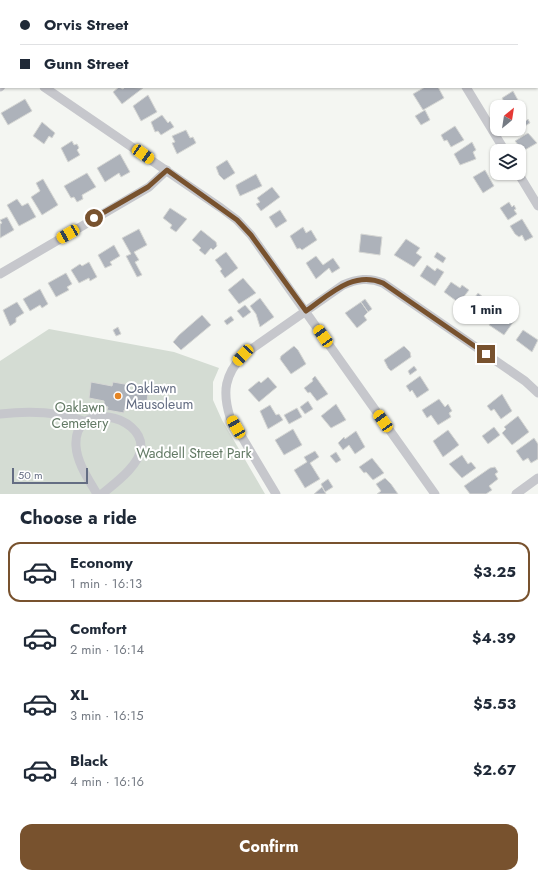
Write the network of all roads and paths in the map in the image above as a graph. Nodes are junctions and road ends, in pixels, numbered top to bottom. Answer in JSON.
{"nodes":[{"id":1,"x":45,"y":88,"type":"edge"},
{"id":2,"x":467,"y":88,"type":"edge"},
{"id":3,"x":501,"y":144,"type":"edge"},
{"id":4,"x":167,"y":170,"type":"junction"},
{"id":5,"x":522,"y":180,"type":"edge"},
{"id":6,"x":538,"y":206,"type":"edge"},
{"id":7,"x":0,"y":274,"type":"edge"},
{"id":8,"x":306,"y":311,"type":"junction"},
{"id":9,"x":538,"y":393,"type":"edge"},
{"id":10,"x":0,"y":414,"type":"edge"},
{"id":11,"x":83,"y":421,"type":"junction"},
{"id":12,"x":538,"y":478,"type":"edge"},
{"id":13,"x":97,"y":494,"type":"edge"},
{"id":14,"x":102,"y":494,"type":"edge"},
{"id":15,"x":276,"y":494,"type":"edge"},
{"id":16,"x":435,"y":494,"type":"edge"},
{"id":17,"x":516,"y":494,"type":"edge"}],
"edges":[{"from":1,"to":4,"type":"street"},
{"from":2,"to":3,"type":"street"},
{"from":4,"to":7,"type":"street"},
{"from":4,"to":8,"type":"street"},
{"from":5,"to":6,"type":"street"},
{"from":8,"to":9,"type":"street"},
{"from":8,"to":15,"type":"street"},
{"from":8,"to":16,"type":"street"},
{"from":10,"to":11,"type":"street"},
{"from":11,"to":13,"type":"street"},
{"from":11,"to":14,"type":"street"},
{"from":12,"to":17,"type":"street"}]}
